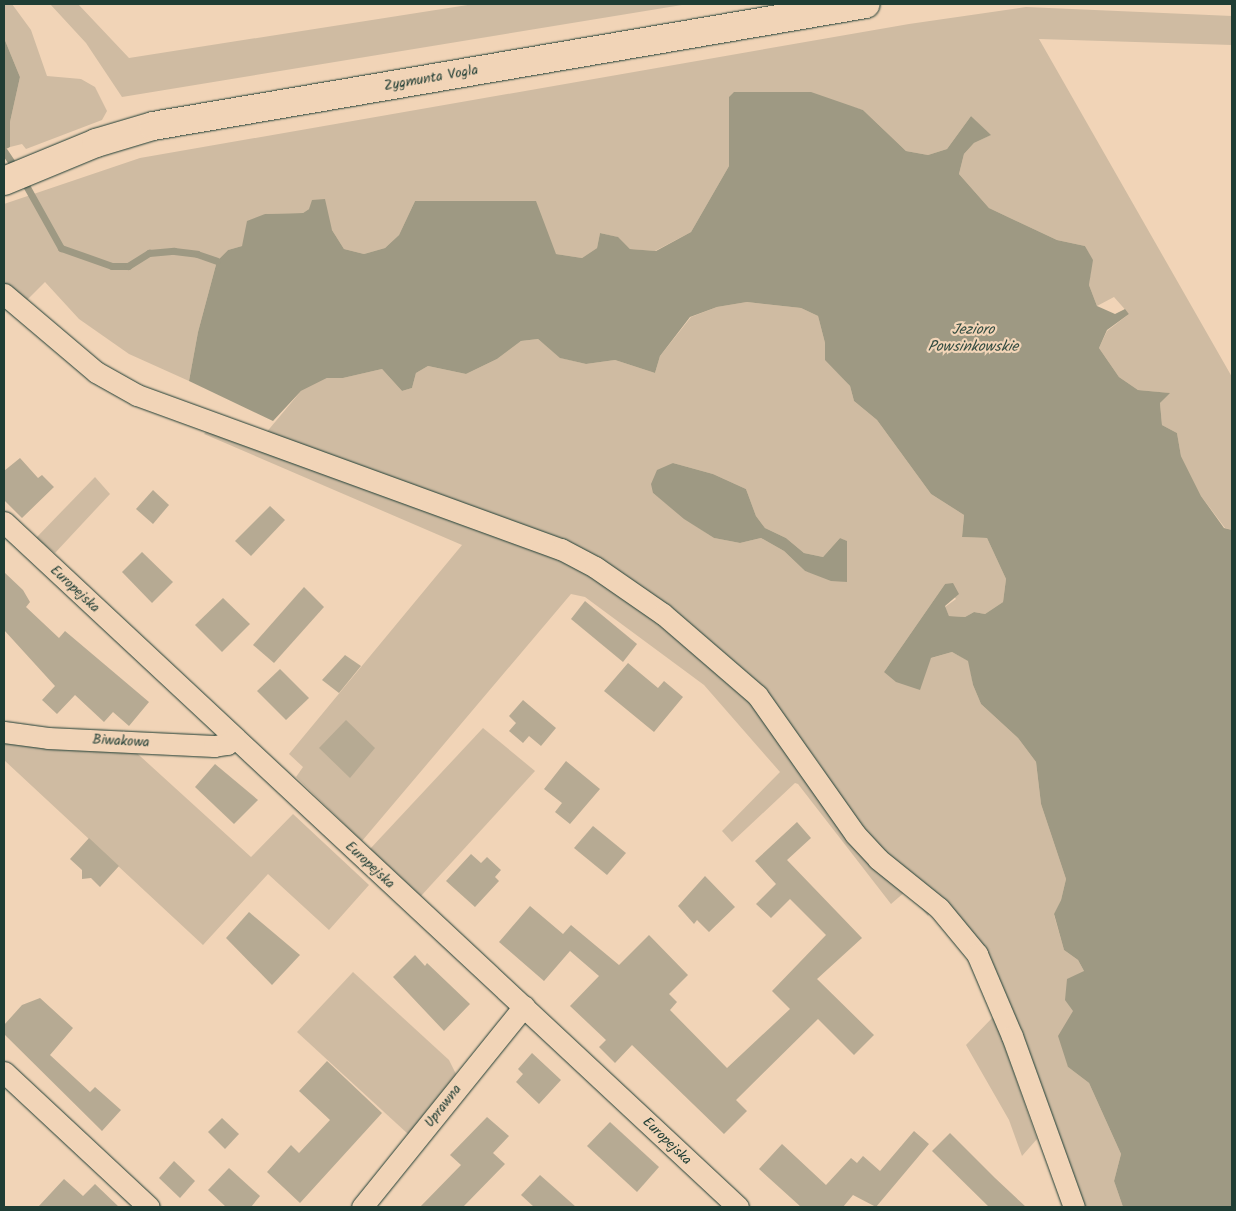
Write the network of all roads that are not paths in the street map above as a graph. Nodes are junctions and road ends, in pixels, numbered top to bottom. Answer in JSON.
{"nodes":[{"id":1,"x":866,"y":4,"type":"edge"},
{"id":2,"x":4,"y":181,"type":"edge"},
{"id":3,"x":4,"y":294,"type":"edge"},
{"id":4,"x":4,"y":522,"type":"edge"},
{"id":5,"x":4,"y":732,"type":"edge"},
{"id":6,"x":235,"y":738,"type":"junction"},
{"id":7,"x":524,"y":1006,"type":"junction"},
{"id":8,"x":4,"y":1072,"type":"edge"},
{"id":9,"x":149,"y":1207,"type":"edge"},
{"id":10,"x":362,"y":1207,"type":"edge"},
{"id":11,"x":738,"y":1207,"type":"edge"},
{"id":12,"x":1074,"y":1207,"type":"edge"}],
"edges":[{"from":1,"to":2,"type":"street","name":"Zygmunta Vogla"},
{"from":3,"to":12,"type":"street"},
{"from":4,"to":6,"type":"street","name":"Europejska"},
{"from":5,"to":6,"type":"street","name":"Biwakowa"},
{"from":6,"to":7,"type":"street","name":"Europejska"},
{"from":7,"to":10,"type":"street","name":"Uprawna"},
{"from":7,"to":11,"type":"street","name":"Europejska"},
{"from":8,"to":9,"type":"street"}]}
